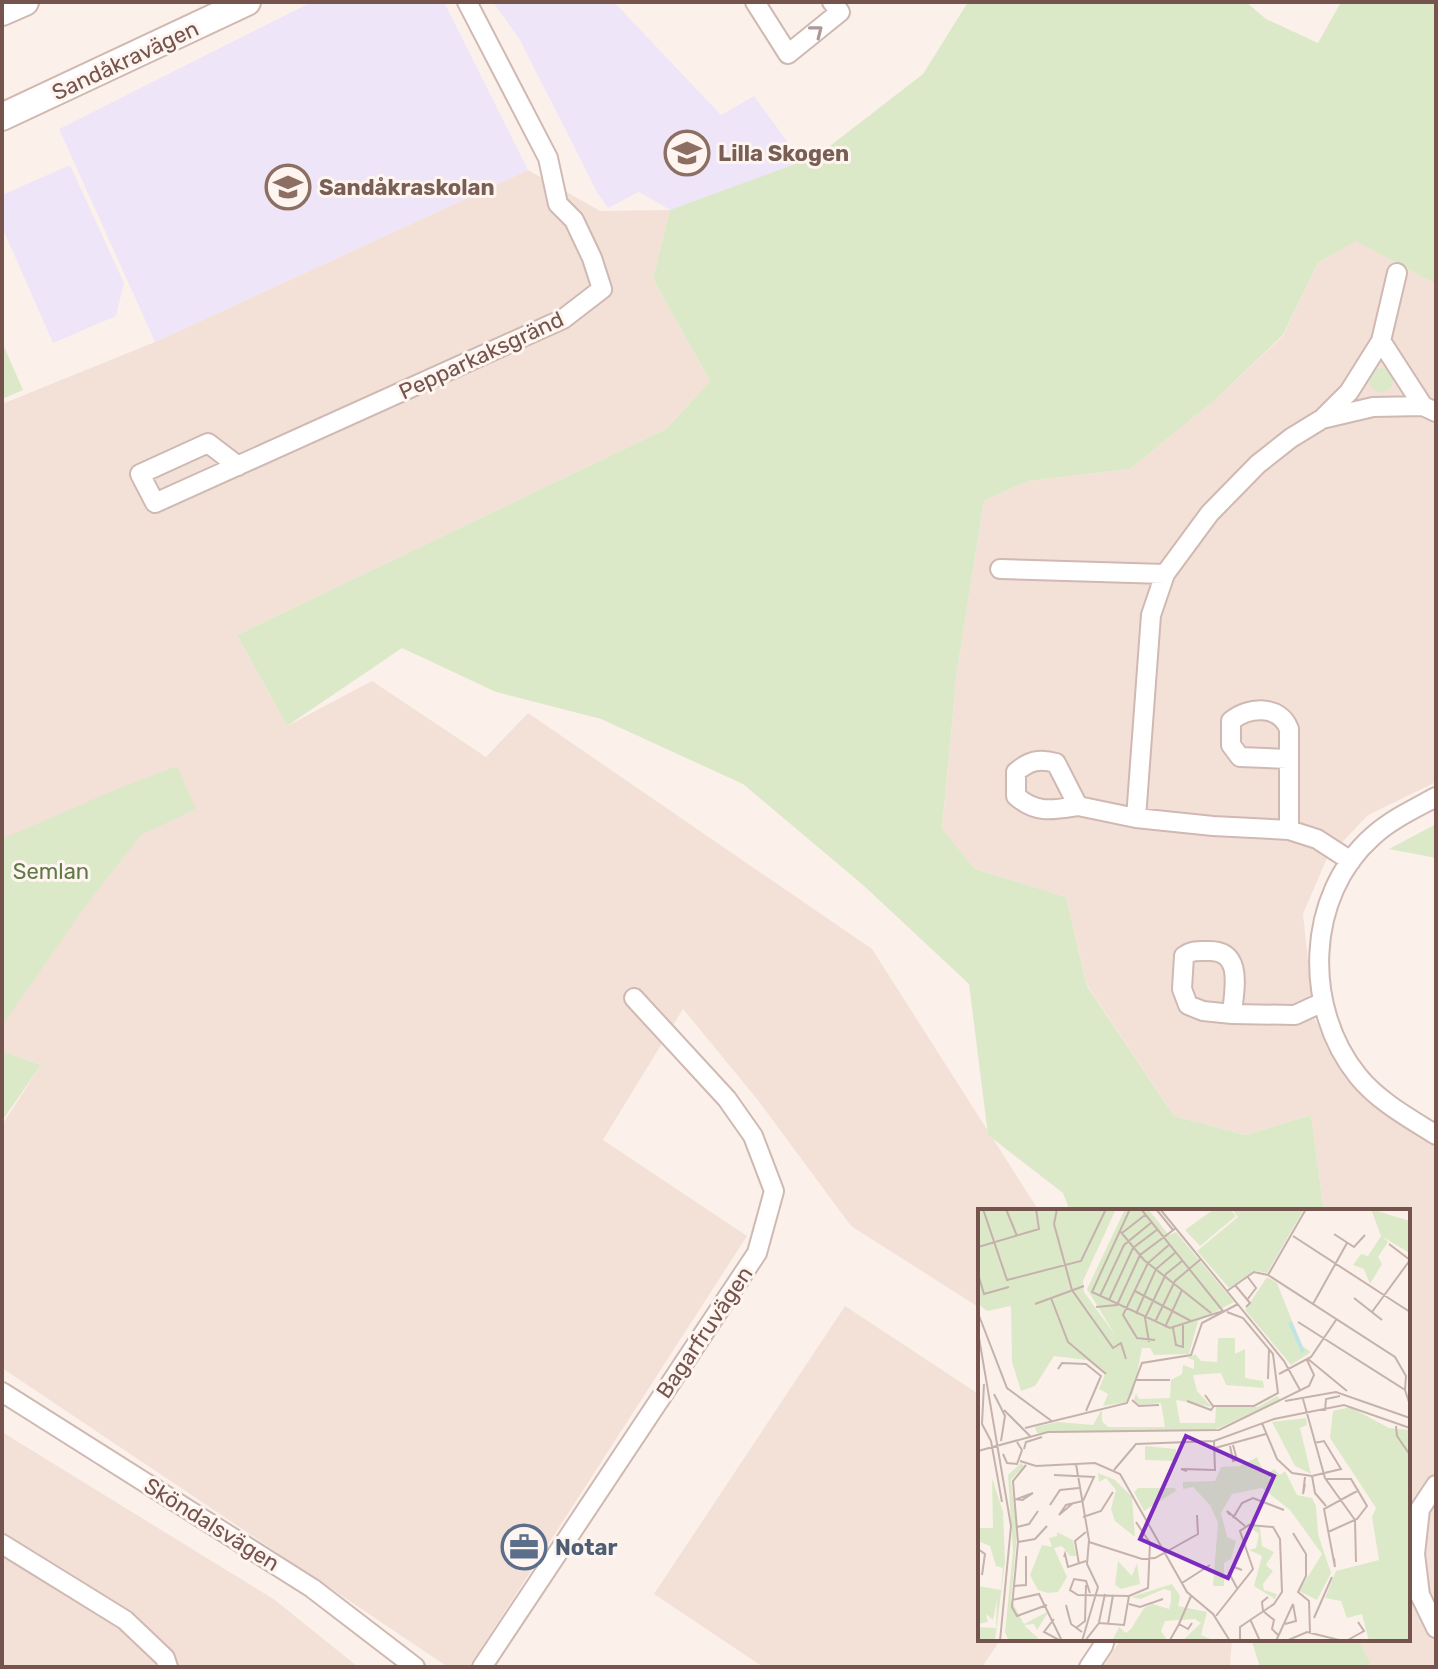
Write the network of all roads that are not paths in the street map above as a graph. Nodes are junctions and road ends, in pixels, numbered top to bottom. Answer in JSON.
{"nodes":[{"id":1,"x":25,"y":2,"type":"edge"},
{"id":2,"x":247,"y":2,"type":"edge"},
{"id":3,"x":467,"y":2,"type":"edge"},
{"id":4,"x":755,"y":2,"type":"edge"},
{"id":5,"x":832,"y":2,"type":"edge"},
{"id":6,"x":2,"y":12,"type":"edge"},
{"id":7,"x":2,"y":117,"type":"edge"},
{"id":8,"x":1397,"y":273,"type":"dead end"},
{"id":9,"x":1381,"y":341,"type":"junction"},
{"id":10,"x":1430,"y":409,"type":"edge"},
{"id":11,"x":1322,"y":419,"type":"junction"},
{"id":12,"x":238,"y":466,"type":"junction"},
{"id":13,"x":1000,"y":569,"type":"dead end"},
{"id":14,"x":1165,"y":574,"type":"junction"},
{"id":15,"x":1288,"y":759,"type":"dead end"},
{"id":16,"x":1436,"y":797,"type":"edge"},
{"id":17,"x":1078,"y":806,"type":"dead end"},
{"id":18,"x":1136,"y":818,"type":"junction"},
{"id":19,"x":1289,"y":830,"type":"junction"},
{"id":20,"x":1351,"y":861,"type":"junction"},
{"id":21,"x":634,"y":998,"type":"dead end"},
{"id":22,"x":1321,"y":1003,"type":"junction"},
{"id":23,"x":1232,"y":1014,"type":"dead end"},
{"id":24,"x":1436,"y":1135,"type":"edge"},
{"id":25,"x":2,"y":1392,"type":"edge"},
{"id":26,"x":1436,"y":1485,"type":"edge"},
{"id":27,"x":2,"y":1544,"type":"edge"},
{"id":28,"x":1436,"y":1628,"type":"edge"},
{"id":29,"x":1104,"y":1641,"type":"edge"},
{"id":30,"x":168,"y":1667,"type":"edge"},
{"id":31,"x":415,"y":1667,"type":"edge"},
{"id":32,"x":482,"y":1667,"type":"edge"},
{"id":33,"x":1089,"y":1667,"type":"edge"}],
"edges":[{"from":1,"to":6,"type":"street"},
{"from":2,"to":7,"type":"street","name":"Sandåkravägen"},
{"from":3,"to":12,"type":"street","name":"Pepparkaksgränd"},
{"from":4,"to":5,"type":"street","one_way":true},
{"from":8,"to":9,"type":"street"},
{"from":9,"to":10,"type":"street"},
{"from":9,"to":11,"type":"street"},
{"from":10,"to":11,"type":"street"},
{"from":11,"to":14,"type":"street"},
{"from":12,"to":12,"type":"street","name":"Pepparkaksgränd"},
{"from":13,"to":14,"type":"street"},
{"from":14,"to":18,"type":"street"},
{"from":15,"to":19,"type":"street"},
{"from":16,"to":20,"type":"street"},
{"from":17,"to":18,"type":"street"},
{"from":18,"to":19,"type":"street"},
{"from":19,"to":20,"type":"street"},
{"from":20,"to":22,"type":"street"},
{"from":21,"to":32,"type":"street","name":"Bagarfruvägen"},
{"from":22,"to":23,"type":"street"},
{"from":22,"to":24,"type":"street"},
{"from":25,"to":31,"type":"street","name":"Sköndalsvägen"},
{"from":26,"to":28,"type":"street"},
{"from":27,"to":30,"type":"street"},
{"from":29,"to":33,"type":"street"}]}
